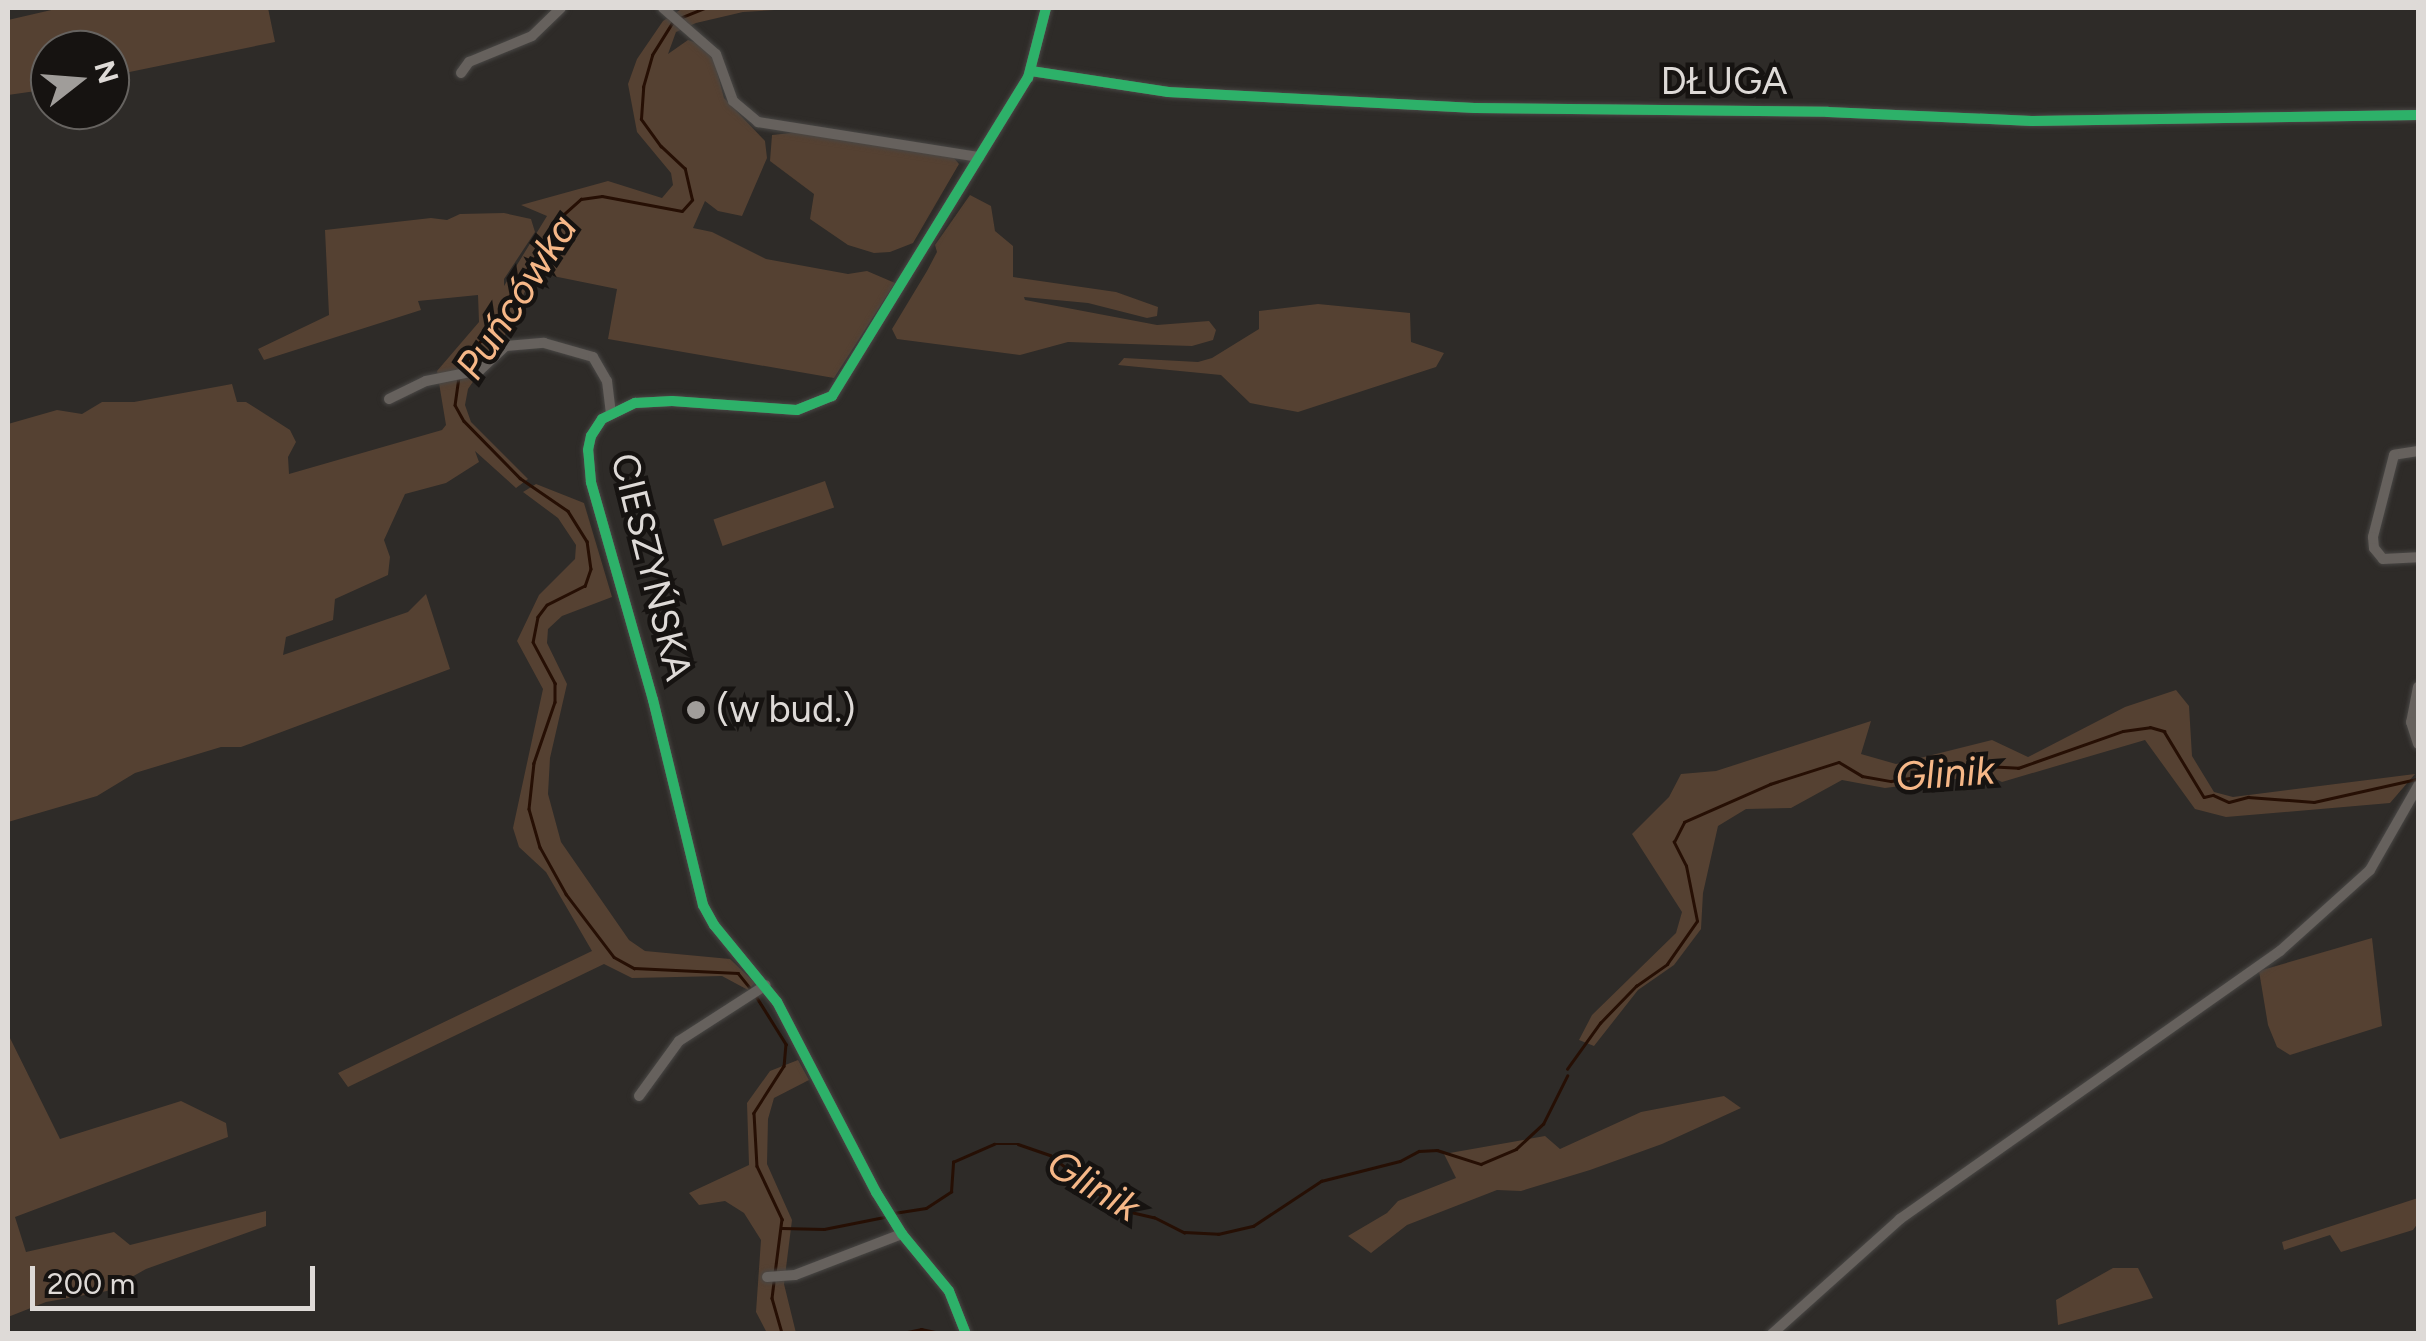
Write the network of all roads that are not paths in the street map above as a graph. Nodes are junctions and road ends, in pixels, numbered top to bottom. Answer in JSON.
{"nodes":[{"id":1,"x":561,"y":8,"type":"edge"},
{"id":2,"x":1046,"y":8,"type":"edge"},
{"id":3,"x":666,"y":10,"type":"edge"},
{"id":4,"x":1031,"y":70,"type":"junction"},
{"id":5,"x":461,"y":74,"type":"dead end"},
{"id":6,"x":2418,"y":116,"type":"edge"},
{"id":7,"x":979,"y":157,"type":"junction"},
{"id":8,"x":389,"y":399,"type":"dead end"},
{"id":9,"x":611,"y":412,"type":"junction"},
{"id":10,"x":2418,"y":451,"type":"edge"},
{"id":11,"x":2418,"y":558,"type":"edge"},
{"id":12,"x":2418,"y":687,"type":"edge"},
{"id":13,"x":2418,"y":744,"type":"edge"},
{"id":14,"x":2418,"y":786,"type":"edge"},
{"id":15,"x":762,"y":987,"type":"junction"},
{"id":16,"x":639,"y":1096,"type":"dead end"},
{"id":17,"x":902,"y":1234,"type":"junction"},
{"id":18,"x":773,"y":1278,"type":"dead end"},
{"id":19,"x":966,"y":1334,"type":"edge"},
{"id":20,"x":1772,"y":1334,"type":"edge"}],
"edges":[{"from":1,"to":5,"type":"street"},
{"from":2,"to":4,"type":"street","name":"CIESZYŃSKA"},
{"from":3,"to":7,"type":"street"},
{"from":4,"to":6,"type":"street","name":"DŁUGA"},
{"from":4,"to":7,"type":"street","name":"CIESZYŃSKA"},
{"from":7,"to":9,"type":"street","name":"CIESZYŃSKA"},
{"from":8,"to":9,"type":"street"},
{"from":9,"to":15,"type":"street","name":"CIESZYŃSKA"},
{"from":10,"to":11,"type":"street"},
{"from":12,"to":13,"type":"street"},
{"from":14,"to":20,"type":"street"},
{"from":15,"to":16,"type":"street"},
{"from":15,"to":17,"type":"street","name":"CIESZYŃSKA"},
{"from":17,"to":18,"type":"street"},
{"from":17,"to":19,"type":"street","name":"CIESZYŃSKA"}]}
